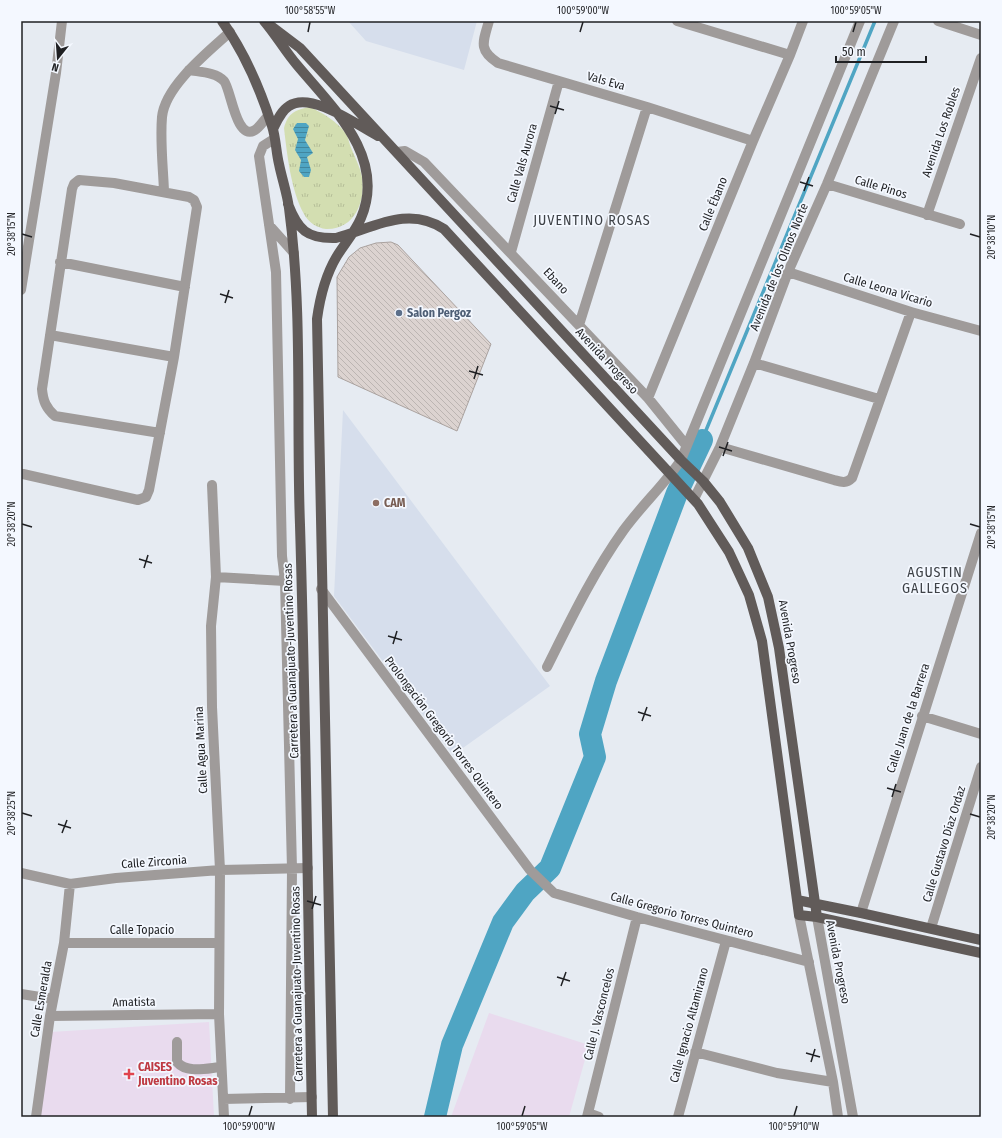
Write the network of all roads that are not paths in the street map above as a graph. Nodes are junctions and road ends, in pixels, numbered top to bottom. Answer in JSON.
{"nodes":[{"id":1,"x":62,"y":21,"type":"edge"},
{"id":2,"x":222,"y":21,"type":"edge"},
{"id":3,"x":489,"y":21,"type":"edge"},
{"id":4,"x":677,"y":21,"type":"edge"},
{"id":5,"x":803,"y":21,"type":"edge"},
{"id":6,"x":860,"y":21,"type":"edge"},
{"id":7,"x":894,"y":21,"type":"edge"},
{"id":8,"x":938,"y":21,"type":"edge"},
{"id":9,"x":265,"y":22,"type":"edge"},
{"id":10,"x":230,"y":32,"type":"junction"},
{"id":11,"x":981,"y":35,"type":"edge"},
{"id":12,"x":790,"y":56,"type":"junction"},
{"id":13,"x":981,"y":58,"type":"edge"},
{"id":14,"x":189,"y":70,"type":"junction"},
{"id":15,"x":559,"y":81,"type":"junction"},
{"id":16,"x":647,"y":107,"type":"junction"},
{"id":17,"x":340,"y":115,"type":"junction"},
{"id":18,"x":268,"y":116,"type":"junction"},
{"id":19,"x":274,"y":134,"type":"junction"},
{"id":20,"x":753,"y":140,"type":"junction"},
{"id":21,"x":386,"y":141,"type":"junction"},
{"id":22,"x":397,"y":152,"type":"junction"},
{"id":23,"x":827,"y":184,"type":"junction"},
{"id":24,"x":164,"y":191,"type":"junction"},
{"id":25,"x":288,"y":204,"type":"junction"},
{"id":26,"x":926,"y":215,"type":"junction"},
{"id":27,"x":960,"y":224,"type":"dead end"},
{"id":28,"x":269,"y":225,"type":"junction"},
{"id":29,"x":353,"y":234,"type":"junction"},
{"id":30,"x":511,"y":252,"type":"junction"},
{"id":31,"x":294,"y":253,"type":"junction"},
{"id":32,"x":60,"y":262,"type":"junction"},
{"id":33,"x":504,"y":268,"type":"junction"},
{"id":34,"x":788,"y":272,"type":"junction"},
{"id":35,"x":491,"y":281,"type":"junction"},
{"id":36,"x":185,"y":287,"type":"junction"},
{"id":37,"x":21,"y":290,"type":"edge"},
{"id":38,"x":911,"y":312,"type":"junction"},
{"id":39,"x":579,"y":324,"type":"junction"},
{"id":40,"x":981,"y":331,"type":"edge"},
{"id":41,"x":50,"y":334,"type":"junction"},
{"id":42,"x":174,"y":357,"type":"junction"},
{"id":43,"x":754,"y":364,"type":"junction"},
{"id":44,"x":648,"y":398,"type":"junction"},
{"id":45,"x":879,"y":399,"type":"junction"},
{"id":46,"x":160,"y":433,"type":"junction"},
{"id":47,"x":686,"y":445,"type":"junction"},
{"id":48,"x":720,"y":446,"type":"junction"},
{"id":49,"x":682,"y":461,"type":"junction"},
{"id":50,"x":23,"y":474,"type":"dead end"},
{"id":51,"x":673,"y":476,"type":"junction"},
{"id":52,"x":702,"y":480,"type":"junction"},
{"id":53,"x":212,"y":485,"type":"dead end"},
{"id":54,"x":692,"y":498,"type":"junction"},
{"id":55,"x":980,"y":536,"type":"edge"},
{"id":56,"x":216,"y":577,"type":"junction"},
{"id":57,"x":285,"y":581,"type":"junction"},
{"id":58,"x":321,"y":589,"type":"junction"},
{"id":59,"x":547,"y":667,"type":"dead end"},
{"id":60,"x":922,"y":716,"type":"junction"},
{"id":61,"x":981,"y":734,"type":"edge"},
{"id":62,"x":981,"y":766,"type":"edge"},
{"id":63,"x":308,"y":868,"type":"junction"},
{"id":64,"x":292,"y":869,"type":"junction"},
{"id":65,"x":220,"y":870,"type":"junction"},
{"id":66,"x":21,"y":873,"type":"edge"},
{"id":67,"x":70,"y":884,"type":"junction"},
{"id":68,"x":550,"y":890,"type":"joint"},
{"id":69,"x":797,"y":900,"type":"junction"},
{"id":70,"x":816,"y":904,"type":"junction"},
{"id":71,"x":861,"y":913,"type":"junction"},
{"id":72,"x":799,"y":915,"type":"junction"},
{"id":73,"x":637,"y":917,"type":"junction"},
{"id":74,"x":817,"y":917,"type":"junction"},
{"id":75,"x":931,"y":928,"type":"junction"},
{"id":76,"x":981,"y":940,"type":"edge"},
{"id":77,"x":726,"y":941,"type":"junction"},
{"id":78,"x":64,"y":943,"type":"junction"},
{"id":79,"x":219,"y":944,"type":"junction"},
{"id":80,"x":981,"y":953,"type":"edge"},
{"id":81,"x":809,"y":962,"type":"junction"},
{"id":82,"x":21,"y":994,"type":"edge"},
{"id":83,"x":53,"y":999,"type":"junction"},
{"id":84,"x":219,"y":1014,"type":"junction"},
{"id":85,"x":50,"y":1016,"type":"junction"},
{"id":86,"x":177,"y":1042,"type":"dead end"},
{"id":87,"x":695,"y":1052,"type":"junction"},
{"id":88,"x":221,"y":1067,"type":"junction"},
{"id":89,"x":833,"y":1082,"type":"junction"},
{"id":90,"x":312,"y":1097,"type":"junction"},
{"id":91,"x":223,"y":1099,"type":"junction"},
{"id":92,"x":290,"y":1099,"type":"junction"},
{"id":93,"x":587,"y":1115,"type":"edge"},
{"id":94,"x":36,"y":1117,"type":"edge"},
{"id":95,"x":224,"y":1117,"type":"edge"},
{"id":96,"x":312,"y":1117,"type":"edge"},
{"id":97,"x":333,"y":1117,"type":"edge"},
{"id":98,"x":599,"y":1117,"type":"edge"},
{"id":99,"x":678,"y":1117,"type":"edge"},
{"id":100,"x":838,"y":1117,"type":"edge"},
{"id":101,"x":853,"y":1117,"type":"edge"}],
"edges":[{"from":1,"to":37,"type":"street"},
{"from":2,"to":10,"type":"main road"},
{"from":3,"to":15,"type":"street","name":"Vals Eva"},
{"from":4,"to":12,"type":"street"},
{"from":5,"to":12,"type":"street","name":"Calle Ébano"},
{"from":6,"to":47,"type":"street","name":"Avenida de los Olmos Norte"},
{"from":7,"to":23,"type":"street","name":"Avenida de los Olmos Norte"},
{"from":8,"to":11,"type":"street"},
{"from":9,"to":17,"type":"main road"},
{"from":9,"to":21,"type":"main road"},
{"from":10,"to":14,"type":"street"},
{"from":10,"to":18,"type":"main road"},
{"from":12,"to":20,"type":"street","name":"Calle Ébano"},
{"from":13,"to":26,"type":"street","name":"Avenida Los Robles"},
{"from":14,"to":18,"type":"street"},
{"from":14,"to":24,"type":"street"},
{"from":15,"to":16,"type":"street","name":"Vals Eva"},
{"from":15,"to":30,"type":"street","name":"Calle Vals Aurora"},
{"from":16,"to":20,"type":"street","name":"Vals Eva"},
{"from":16,"to":39,"type":"street"},
{"from":17,"to":19,"type":"main road"},
{"from":17,"to":21,"type":"main road"},
{"from":17,"to":29,"type":"main road"},
{"from":18,"to":19,"type":"main road"},
{"from":19,"to":25,"type":"main road"},
{"from":19,"to":28,"type":"street"},
{"from":20,"to":44,"type":"street","name":"Calle Ébano"},
{"from":21,"to":22,"type":"main road","name":"Avenida Progreso"},
{"from":22,"to":30,"type":"street","name":"Ebano"},
{"from":22,"to":33,"type":"main road","name":"Avenida Progreso"},
{"from":23,"to":26,"type":"street","name":"Calle Pinos"},
{"from":23,"to":34,"type":"street","name":"Avenida de los Olmos Norte"},
{"from":24,"to":32,"type":"street"},
{"from":24,"to":36,"type":"street"},
{"from":25,"to":29,"type":"main road"},
{"from":25,"to":31,"type":"main road","name":"Carretera a Guanajuato-Juventino Rosas"},
{"from":26,"to":27,"type":"street","name":"Calle Pinos"},
{"from":28,"to":31,"type":"street"},
{"from":28,"to":57,"type":"street"},
{"from":29,"to":35,"type":"main road"},
{"from":29,"to":58,"type":"main road"},
{"from":30,"to":39,"type":"street","name":"Ebano"},
{"from":31,"to":63,"type":"main road","name":"Carretera a Guanajuato-Juventino Rosas"},
{"from":32,"to":36,"type":"street"},
{"from":32,"to":41,"type":"street"},
{"from":33,"to":35,"type":"main road"},
{"from":33,"to":49,"type":"main road","name":"Avenida Progreso"},
{"from":34,"to":38,"type":"street","name":"Calle Leona Vicario"},
{"from":34,"to":43,"type":"street","name":"Avenida de los Olmos Norte"},
{"from":35,"to":51,"type":"main road"},
{"from":36,"to":42,"type":"street"},
{"from":38,"to":40,"type":"street","name":"Calle Leona Vicario"},
{"from":38,"to":45,"type":"street"},
{"from":39,"to":44,"type":"street","name":"Ebano"},
{"from":41,"to":42,"type":"street"},
{"from":41,"to":46,"type":"street"},
{"from":42,"to":46,"type":"street"},
{"from":43,"to":45,"type":"street"},
{"from":43,"to":48,"type":"street","name":"Avenida de los Olmos Norte"},
{"from":44,"to":47,"type":"street","name":"Ebano"},
{"from":45,"to":48,"type":"street"},
{"from":46,"to":50,"type":"street"},
{"from":47,"to":49,"type":"street","name":"Avenida de los Olmos Norte"},
{"from":48,"to":52,"type":"street","name":"Avenida de los Olmos Norte"},
{"from":49,"to":51,"type":"street","name":"Avenida de los Olmos Norte"},
{"from":49,"to":52,"type":"main road","name":"Avenida Progreso"},
{"from":51,"to":54,"type":"main road"},
{"from":51,"to":59,"type":"street","name":"Avenida de los Olmos Norte"},
{"from":52,"to":54,"type":"street","name":"Avenida de los Olmos Norte"},
{"from":52,"to":70,"type":"main road","name":"Avenida Progreso"},
{"from":53,"to":56,"type":"street","name":"Calle Agua Marina"},
{"from":54,"to":69,"type":"main road"},
{"from":55,"to":60,"type":"street","name":"Calle Juan de la Barrera"},
{"from":56,"to":57,"type":"street"},
{"from":56,"to":65,"type":"street","name":"Calle Agua Marina"},
{"from":57,"to":64,"type":"street"},
{"from":58,"to":68,"type":"street","name":"Prolongación Gregorio Torres Quintero"},
{"from":58,"to":97,"type":"main road"},
{"from":60,"to":61,"type":"street"},
{"from":60,"to":71,"type":"street","name":"Calle Juan de la Barrera"},
{"from":62,"to":75,"type":"street","name":"Calle Gustavo Díaz Ordaz"},
{"from":63,"to":64,"type":"street","name":"Calle Zirconia"},
{"from":63,"to":90,"type":"main road","name":"Carretera a Guanajuato-Juventino Rosas"},
{"from":64,"to":65,"type":"street","name":"Calle Zirconia"},
{"from":64,"to":92,"type":"street"},
{"from":65,"to":67,"type":"street","name":"Calle Zirconia"},
{"from":65,"to":79,"type":"street","name":"Calle Agua Marina"},
{"from":66,"to":67,"type":"street","name":"Calle Zirconia"},
{"from":67,"to":78,"type":"street","name":"Calle Esmeralda"},
{"from":68,"to":73,"type":"street","name":"Calle Gregorio Torres Quintero"},
{"from":69,"to":70,"type":"main road"},
{"from":69,"to":72,"type":"main road"},
{"from":70,"to":71,"type":"main road"},
{"from":70,"to":74,"type":"main road","name":"Avenida Progreso"},
{"from":71,"to":75,"type":"main road"},
{"from":72,"to":74,"type":"main road"},
{"from":72,"to":81,"type":"street"},
{"from":73,"to":77,"type":"street","name":"Calle Gregorio Torres Quintero"},
{"from":73,"to":93,"type":"street","name":"Calle J. Vasconcelos"},
{"from":74,"to":80,"type":"main road"},
{"from":74,"to":101,"type":"street","name":"Avenida Progreso"},
{"from":75,"to":76,"type":"main road"},
{"from":77,"to":81,"type":"street","name":"Calle Gregorio Torres Quintero"},
{"from":77,"to":87,"type":"street","name":"Calle Ignacio Altamirano"},
{"from":78,"to":79,"type":"street","name":"Calle Topacio"},
{"from":78,"to":83,"type":"street","name":"Calle Esmeralda"},
{"from":79,"to":84,"type":"street","name":"Calle Agua Marina"},
{"from":81,"to":89,"type":"street"},
{"from":82,"to":83,"type":"street"},
{"from":83,"to":85,"type":"street","name":"Calle Esmeralda"},
{"from":84,"to":85,"type":"street","name":"Amatista"},
{"from":84,"to":88,"type":"street","name":"Calle Agua Marina"},
{"from":85,"to":94,"type":"street","name":"Calle Esmeralda"},
{"from":86,"to":88,"type":"street"},
{"from":87,"to":89,"type":"street"},
{"from":87,"to":99,"type":"street","name":"Calle Ignacio Altamirano"},
{"from":88,"to":91,"type":"street","name":"Calle Agua Marina"},
{"from":89,"to":100,"type":"street"},
{"from":90,"to":92,"type":"street"},
{"from":90,"to":96,"type":"main road","name":"Carretera a Guanajuato-Juventino Rosas"},
{"from":91,"to":92,"type":"street"},
{"from":91,"to":95,"type":"street","name":"Calle Agua Marina"},
{"from":93,"to":98,"type":"street"}]}
